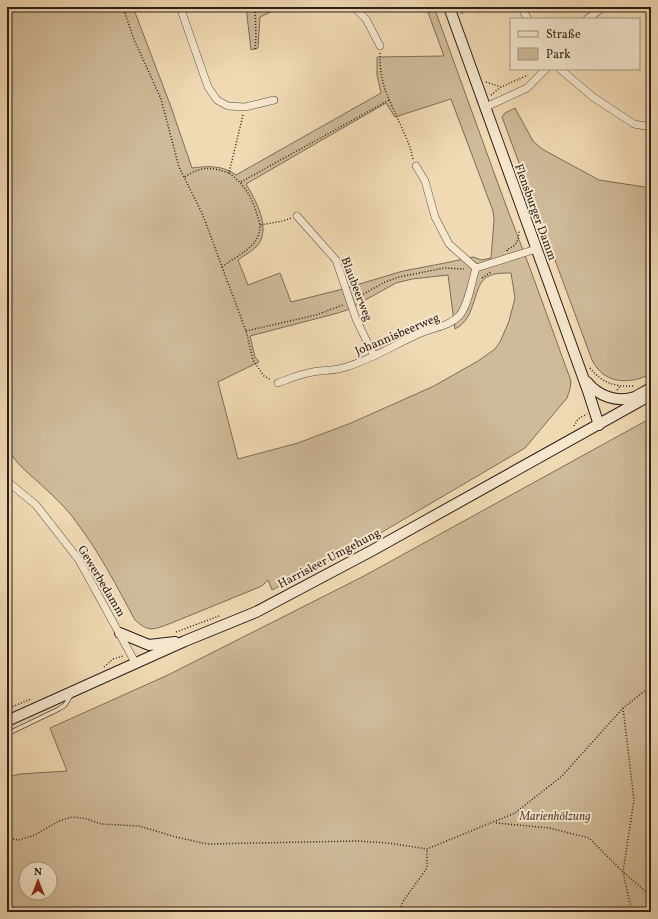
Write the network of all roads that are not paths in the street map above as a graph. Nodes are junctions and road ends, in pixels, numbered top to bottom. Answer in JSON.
{"nodes":[{"id":1,"x":180,"y":7,"type":"edge"},
{"id":2,"x":354,"y":7,"type":"edge"},
{"id":3,"x":449,"y":7,"type":"edge"},
{"id":4,"x":521,"y":7,"type":"edge"},
{"id":5,"x":604,"y":7,"type":"edge"},
{"id":6,"x":527,"y":18,"type":"edge"},
{"id":7,"x":589,"y":18,"type":"edge"},
{"id":8,"x":380,"y":46,"type":"road end"},
{"id":9,"x":545,"y":70,"type":"edge"},
{"id":10,"x":561,"y":70,"type":"edge"},
{"id":11,"x":274,"y":100,"type":"dead end"},
{"id":12,"x":486,"y":107,"type":"junction"},
{"id":13,"x":651,"y":127,"type":"edge"},
{"id":14,"x":416,"y":166,"type":"road end"},
{"id":15,"x":298,"y":216,"type":"road end"},
{"id":16,"x":536,"y":249,"type":"junction"},
{"id":17,"x":476,"y":268,"type":"junction"},
{"id":18,"x":374,"y":356,"type":"junction"},
{"id":19,"x":581,"y":374,"type":"junction"},
{"id":20,"x":278,"y":383,"type":"road end"},
{"id":21,"x":651,"y":388,"type":"edge"},
{"id":22,"x":651,"y":395,"type":"edge"},
{"id":23,"x":599,"y":425,"type":"junction"},
{"id":24,"x":7,"y":481,"type":"edge"},
{"id":25,"x":120,"y":634,"type":"junction"},
{"id":26,"x":185,"y":641,"type":"junction"},
{"id":27,"x":136,"y":664,"type":"junction"},
{"id":28,"x":74,"y":692,"type":"junction"},
{"id":29,"x":7,"y":721,"type":"edge"},
{"id":30,"x":7,"y":734,"type":"edge"}],
"edges":[{"from":1,"to":11,"type":"street"},
{"from":2,"to":8,"type":"street"},
{"from":3,"to":12,"type":"main road","name":"Flensburger Damm"},
{"from":4,"to":6,"type":"street"},
{"from":5,"to":7,"type":"street"},
{"from":9,"to":12,"type":"street"},
{"from":10,"to":13,"type":"street"},
{"from":12,"to":16,"type":"main road","name":"Flensburger Damm"},
{"from":14,"to":17,"type":"street"},
{"from":15,"to":18,"type":"street","name":"Blaubeerweg"},
{"from":16,"to":17,"type":"street"},
{"from":16,"to":19,"type":"main road","name":"Flensburger Damm"},
{"from":17,"to":18,"type":"street","name":"Johannisbeerweg"},
{"from":18,"to":20,"type":"street","name":"Johannisbeerweg"},
{"from":19,"to":21,"type":"main road"},
{"from":19,"to":23,"type":"main road","name":"Flensburger Damm"},
{"from":22,"to":23,"type":"main road","name":"Harrisleer Umgehung"},
{"from":23,"to":26,"type":"main road","name":"Harrisleer Umgehung"},
{"from":24,"to":25,"type":"street","name":"Gewerbedamm"},
{"from":25,"to":26,"type":"main road"},
{"from":25,"to":27,"type":"street","name":"Gewerbedamm"},
{"from":26,"to":27,"type":"main road","name":"Harrisleer Umgehung"},
{"from":27,"to":28,"type":"main road","name":"Harrisleer Umgehung"},
{"from":28,"to":29,"type":"main road","name":"Harrisleer Umgehung"},
{"from":28,"to":30,"type":"lane"}]}
